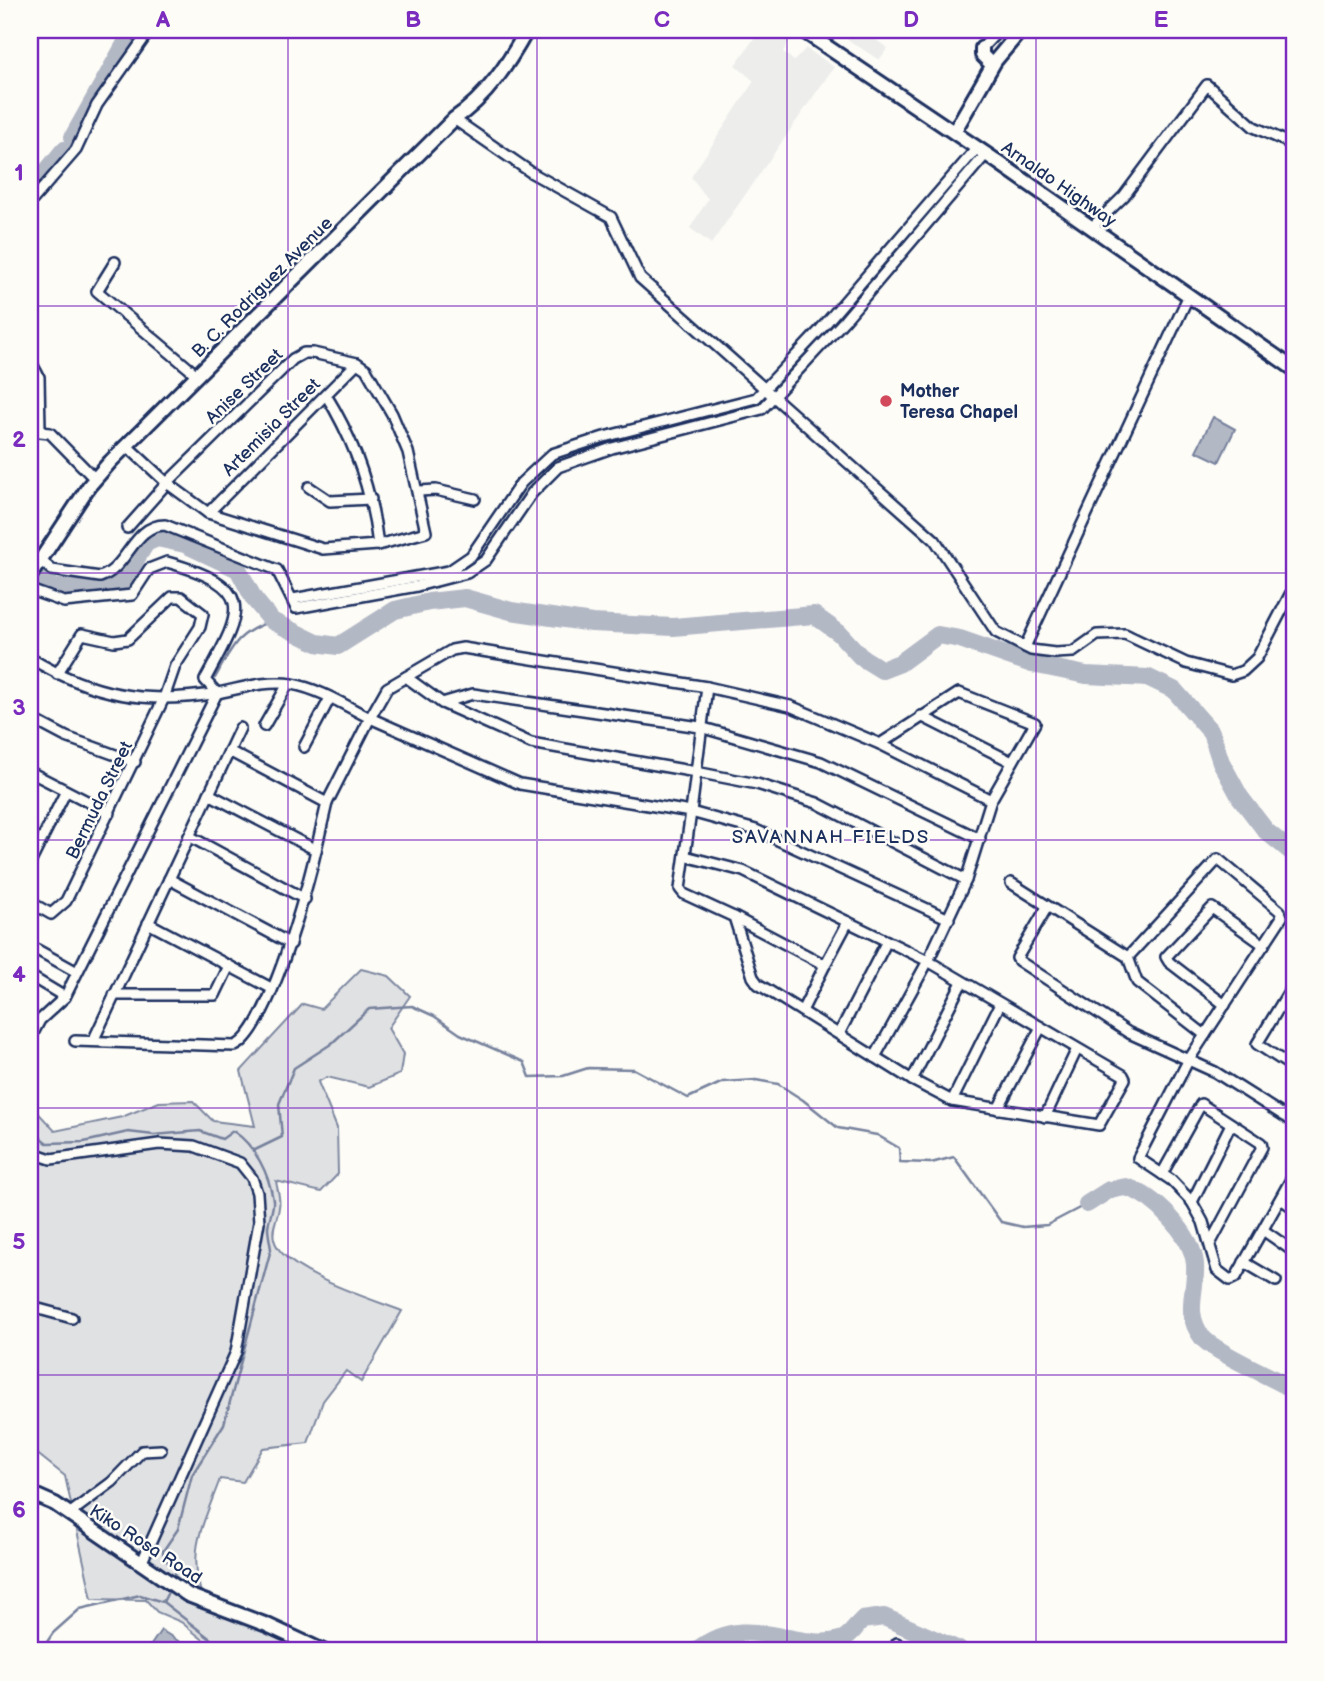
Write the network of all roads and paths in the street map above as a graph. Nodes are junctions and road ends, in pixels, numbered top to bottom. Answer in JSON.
{"nodes":[{"id":1,"x":150,"y":30,"type":"edge"},
{"id":2,"x":527,"y":30,"type":"edge"},
{"id":3,"x":802,"y":30,"type":"edge"},
{"id":4,"x":999,"y":30,"type":"edge"},
{"id":5,"x":1021,"y":30,"type":"edge"},
{"id":6,"x":982,"y":48,"type":"joint"},
{"id":7,"x":992,"y":65,"type":"junction"},
{"id":8,"x":454,"y":120,"type":"junction"},
{"id":9,"x":954,"y":132,"type":"junction"},
{"id":10,"x":1294,"y":145,"type":"edge"},
{"id":11,"x":982,"y":151,"type":"junction"},
{"id":12,"x":30,"y":203,"type":"edge"},
{"id":13,"x":1091,"y":228,"type":"junction"},
{"id":14,"x":114,"y":261,"type":"dead end"},
{"id":15,"x":1189,"y":295,"type":"junction"},
{"id":16,"x":30,"y":360,"type":"edge"},
{"id":17,"x":358,"y":363,"type":"junction"},
{"id":18,"x":1294,"y":369,"type":"edge"},
{"id":19,"x":198,"y":376,"type":"junction"},
{"id":20,"x":764,"y":390,"type":"junction"},
{"id":21,"x":326,"y":395,"type":"junction"},
{"id":22,"x":772,"y":397,"type":"junction"},
{"id":23,"x":35,"y":430,"type":"edge"},
{"id":24,"x":126,"y":444,"type":"junction"},
{"id":25,"x":95,"y":479,"type":"junction"},
{"id":26,"x":167,"y":483,"type":"junction"},
{"id":27,"x":309,"y":487,"type":"dead end"},
{"id":28,"x":419,"y":491,"type":"junction"},
{"id":29,"x":371,"y":499,"type":"junction"},
{"id":30,"x":475,"y":499,"type":"dead end"},
{"id":31,"x":208,"y":513,"type":"junction"},
{"id":32,"x":127,"y":528,"type":"dead end"},
{"id":33,"x":379,"y":545,"type":"junction"},
{"id":34,"x":39,"y":561,"type":"junction"},
{"id":35,"x":30,"y":576,"type":"edge"},
{"id":36,"x":1294,"y":587,"type":"edge"},
{"id":37,"x":30,"y":590,"type":"edge"},
{"id":38,"x":294,"y":604,"type":"junction"},
{"id":39,"x":1025,"y":647,"type":"junction"},
{"id":40,"x":30,"y":658,"type":"edge"},
{"id":41,"x":57,"y":674,"type":"junction"},
{"id":42,"x":406,"y":677,"type":"junction"},
{"id":43,"x":288,"y":684,"type":"junction"},
{"id":44,"x":707,"y":687,"type":"junction"},
{"id":45,"x":217,"y":693,"type":"junction"},
{"id":46,"x":164,"y":698,"type":"junction"},
{"id":47,"x":330,"y":698,"type":"junction"},
{"id":48,"x":442,"y":704,"type":"junction"},
{"id":49,"x":921,"y":716,"type":"junction"},
{"id":50,"x":30,"y":718,"type":"edge"},
{"id":51,"x":370,"y":718,"type":"junction"},
{"id":52,"x":264,"y":726,"type":"dead end"},
{"id":53,"x":700,"y":727,"type":"junction"},
{"id":54,"x":240,"y":728,"type":"dead end"},
{"id":55,"x":880,"y":744,"type":"junction"},
{"id":56,"x":304,"y":747,"type":"dead end"},
{"id":57,"x":229,"y":751,"type":"junction"},
{"id":58,"x":135,"y":762,"type":"junction"},
{"id":59,"x":1012,"y":762,"type":"junction"},
{"id":60,"x":30,"y":772,"type":"edge"},
{"id":61,"x":696,"y":772,"type":"junction"},
{"id":62,"x":66,"y":791,"type":"junction"},
{"id":63,"x":209,"y":794,"type":"junction"},
{"id":64,"x":991,"y":800,"type":"junction"},
{"id":65,"x":327,"y":803,"type":"junction"},
{"id":66,"x":691,"y":812,"type":"junction"},
{"id":67,"x":110,"y":813,"type":"junction"},
{"id":68,"x":189,"y":836,"type":"junction"},
{"id":69,"x":980,"y":839,"type":"junction"},
{"id":70,"x":33,"y":846,"type":"edge"},
{"id":71,"x":316,"y":849,"type":"junction"},
{"id":72,"x":685,"y":856,"type":"junction"},
{"id":73,"x":30,"y":863,"type":"edge"},
{"id":74,"x":169,"y":879,"type":"junction"},
{"id":75,"x":966,"y":880,"type":"junction"},
{"id":76,"x":1011,"y":883,"type":"dead end"},
{"id":77,"x":305,"y":899,"type":"junction"},
{"id":78,"x":30,"y":902,"type":"edge"},
{"id":79,"x":1047,"y":906,"type":"junction"},
{"id":80,"x":734,"y":917,"type":"junction"},
{"id":81,"x":949,"y":919,"type":"junction"},
{"id":82,"x":848,"y":922,"type":"junction"},
{"id":83,"x":148,"y":923,"type":"junction"},
{"id":84,"x":887,"y":941,"type":"junction"},
{"id":85,"x":291,"y":943,"type":"junction"},
{"id":86,"x":1264,"y":945,"type":"junction"},
{"id":87,"x":30,"y":946,"type":"edge"},
{"id":88,"x":1128,"y":957,"type":"junction"},
{"id":89,"x":928,"y":961,"type":"junction"},
{"id":90,"x":825,"y":965,"type":"junction"},
{"id":91,"x":229,"y":966,"type":"junction"},
{"id":92,"x":77,"y":972,"type":"junction"},
{"id":93,"x":30,"y":976,"type":"edge"},
{"id":94,"x":962,"y":982,"type":"junction"},
{"id":95,"x":1294,"y":983,"type":"edge"},
{"id":96,"x":271,"y":988,"type":"junction"},
{"id":97,"x":114,"y":995,"type":"junction"},
{"id":98,"x":65,"y":997,"type":"junction"},
{"id":99,"x":1000,"y":1004,"type":"junction"},
{"id":100,"x":1225,"y":1005,"type":"junction"},
{"id":101,"x":802,"y":1011,"type":"junction"},
{"id":102,"x":1041,"y":1027,"type":"junction"},
{"id":103,"x":839,"y":1034,"type":"junction"},
{"id":104,"x":1205,"y":1035,"type":"junction"},
{"id":105,"x":30,"y":1039,"type":"edge"},
{"id":106,"x":94,"y":1039,"type":"junction"},
{"id":107,"x":75,"y":1041,"type":"dead end"},
{"id":108,"x":1077,"y":1049,"type":"junction"},
{"id":109,"x":875,"y":1056,"type":"junction"},
{"id":110,"x":1188,"y":1061,"type":"junction"},
{"id":111,"x":1294,"y":1068,"type":"edge"},
{"id":112,"x":912,"y":1080,"type":"junction"},
{"id":113,"x":952,"y":1101,"type":"junction"},
{"id":114,"x":998,"y":1109,"type":"junction"},
{"id":115,"x":1045,"y":1117,"type":"junction"},
{"id":116,"x":1294,"y":1122,"type":"edge"},
{"id":117,"x":1231,"y":1124,"type":"junction"},
{"id":118,"x":30,"y":1152,"type":"edge"},
{"id":119,"x":1162,"y":1174,"type":"junction"},
{"id":120,"x":1294,"y":1174,"type":"edge"},
{"id":121,"x":1280,"y":1199,"type":"junction"},
{"id":122,"x":1192,"y":1202,"type":"junction"},
{"id":123,"x":1294,"y":1208,"type":"edge"},
{"id":124,"x":1262,"y":1230,"type":"junction"},
{"id":125,"x":1210,"y":1244,"type":"junction"},
{"id":126,"x":1290,"y":1249,"type":"dead end"},
{"id":127,"x":1244,"y":1262,"type":"junction"},
{"id":128,"x":1276,"y":1281,"type":"dead end"},
{"id":129,"x":30,"y":1310,"type":"edge"},
{"id":130,"x":72,"y":1318,"type":"dead end"},
{"id":131,"x":161,"y":1450,"type":"dead end"},
{"id":132,"x":30,"y":1493,"type":"edge"},
{"id":133,"x":69,"y":1514,"type":"junction"},
{"id":134,"x":141,"y":1564,"type":"junction"},
{"id":135,"x":324,"y":1651,"type":"edge"}],
"edges":[{"from":1,"to":12,"type":"street"},
{"from":2,"to":8,"type":"street","name":"B. C. Rodriguez Avenue"},
{"from":3,"to":9,"type":"street","name":"Arnaldo Highway"},
{"from":4,"to":6,"type":"street"},
{"from":5,"to":7,"type":"street"},
{"from":6,"to":7,"type":"street"},
{"from":7,"to":9,"type":"street"},
{"from":8,"to":19,"type":"street","name":"B. C. Rodriguez Avenue"},
{"from":8,"to":20,"type":"street"},
{"from":9,"to":11,"type":"street","name":"Arnaldo Highway"},
{"from":10,"to":13,"type":"street"},
{"from":11,"to":13,"type":"street","name":"Arnaldo Highway"},
{"from":11,"to":20,"type":"street"},
{"from":11,"to":22,"type":"street"},
{"from":13,"to":15,"type":"street","name":"Arnaldo Highway"},
{"from":14,"to":19,"type":"street"},
{"from":15,"to":18,"type":"street","name":"Arnaldo Highway"},
{"from":15,"to":39,"type":"street"},
{"from":16,"to":23,"type":"street"},
{"from":17,"to":21,"type":"street","name":"Artemisia Street"},
{"from":17,"to":26,"type":"street","name":"Anise Street"},
{"from":17,"to":28,"type":"street"},
{"from":19,"to":24,"type":"street","name":"B. C. Rodriguez Avenue"},
{"from":20,"to":22,"type":"street"},
{"from":20,"to":38,"type":"street"},
{"from":21,"to":29,"type":"street"},
{"from":21,"to":31,"type":"street","name":"Artemisia Street"},
{"from":22,"to":38,"type":"street"},
{"from":22,"to":39,"type":"street"},
{"from":23,"to":25,"type":"street"},
{"from":24,"to":25,"type":"street","name":"B. C. Rodriguez Avenue"},
{"from":24,"to":26,"type":"street"},
{"from":25,"to":34,"type":"street","name":"B. C. Rodriguez Avenue"},
{"from":26,"to":31,"type":"street"},
{"from":26,"to":32,"type":"street","name":"Anise Street"},
{"from":27,"to":29,"type":"street"},
{"from":28,"to":30,"type":"street"},
{"from":28,"to":33,"type":"street"},
{"from":29,"to":33,"type":"street"},
{"from":31,"to":33,"type":"street"},
{"from":34,"to":35,"type":"street","name":"B. C. Rodriguez Avenue"},
{"from":34,"to":38,"type":"street"},
{"from":36,"to":39,"type":"street"},
{"from":37,"to":45,"type":"street"},
{"from":40,"to":41,"type":"street"},
{"from":41,"to":46,"type":"street"},
{"from":41,"to":46,"type":"street","name":"Bermuda Street"},
{"from":42,"to":44,"type":"street"},
{"from":42,"to":48,"type":"street"},
{"from":42,"to":51,"type":"street"},
{"from":43,"to":45,"type":"street"},
{"from":43,"to":47,"type":"street"},
{"from":43,"to":52,"type":"street"},
{"from":44,"to":53,"type":"street"},
{"from":44,"to":55,"type":"street"},
{"from":45,"to":46,"type":"street"},
{"from":45,"to":92,"type":"street"},
{"from":46,"to":58,"type":"street","name":"Bermuda Street"},
{"from":47,"to":51,"type":"street"},
{"from":47,"to":56,"type":"street"},
{"from":48,"to":53,"type":"street"},
{"from":48,"to":61,"type":"street"},
{"from":49,"to":55,"type":"street"},
{"from":49,"to":59,"type":"street"},
{"from":49,"to":59,"type":"street"},
{"from":50,"to":58,"type":"street"},
{"from":51,"to":65,"type":"street"},
{"from":51,"to":66,"type":"street"},
{"from":53,"to":61,"type":"street"},
{"from":53,"to":69,"type":"street"},
{"from":54,"to":57,"type":"street"},
{"from":55,"to":64,"type":"street"},
{"from":57,"to":63,"type":"street"},
{"from":57,"to":65,"type":"street"},
{"from":58,"to":67,"type":"street","name":"Bermuda Street"},
{"from":59,"to":64,"type":"street"},
{"from":60,"to":62,"type":"street"},
{"from":61,"to":66,"type":"street"},
{"from":61,"to":75,"type":"street"},
{"from":62,"to":67,"type":"street"},
{"from":62,"to":70,"type":"street"},
{"from":63,"to":68,"type":"street"},
{"from":63,"to":71,"type":"street"},
{"from":64,"to":69,"type":"street"},
{"from":65,"to":71,"type":"street"},
{"from":66,"to":72,"type":"street"},
{"from":66,"to":81,"type":"street"},
{"from":67,"to":78,"type":"street","name":"Bermuda Street"},
{"from":68,"to":74,"type":"street"},
{"from":68,"to":77,"type":"street"},
{"from":69,"to":75,"type":"street"},
{"from":70,"to":73,"type":"street"},
{"from":71,"to":77,"type":"street"},
{"from":72,"to":80,"type":"street"},
{"from":72,"to":82,"type":"street"},
{"from":74,"to":83,"type":"street"},
{"from":74,"to":85,"type":"street"},
{"from":75,"to":81,"type":"street"},
{"from":76,"to":79,"type":"street"},
{"from":77,"to":85,"type":"street"},
{"from":79,"to":88,"type":"street"},
{"from":79,"to":110,"type":"street"},
{"from":80,"to":90,"type":"street"},
{"from":80,"to":101,"type":"street"},
{"from":81,"to":89,"type":"street"},
{"from":82,"to":84,"type":"street"},
{"from":82,"to":90,"type":"street"},
{"from":83,"to":91,"type":"street"},
{"from":83,"to":97,"type":"street"},
{"from":84,"to":89,"type":"street"},
{"from":84,"to":103,"type":"street"},
{"from":85,"to":96,"type":"street"},
{"from":86,"to":88,"type":"street"},
{"from":86,"to":100,"type":"street"},
{"from":86,"to":100,"type":"street"},
{"from":87,"to":92,"type":"street"},
{"from":88,"to":104,"type":"street"},
{"from":89,"to":94,"type":"street"},
{"from":89,"to":109,"type":"street"},
{"from":90,"to":101,"type":"street"},
{"from":91,"to":96,"type":"street"},
{"from":91,"to":97,"type":"street"},
{"from":92,"to":98,"type":"street"},
{"from":93,"to":98,"type":"street"},
{"from":94,"to":99,"type":"street"},
{"from":94,"to":112,"type":"street"},
{"from":95,"to":111,"type":"street"},
{"from":96,"to":106,"type":"street"},
{"from":97,"to":106,"type":"street"},
{"from":98,"to":105,"type":"street"},
{"from":99,"to":102,"type":"street"},
{"from":99,"to":113,"type":"street"},
{"from":100,"to":104,"type":"street"},
{"from":101,"to":103,"type":"street"},
{"from":102,"to":108,"type":"street"},
{"from":102,"to":114,"type":"street"},
{"from":103,"to":109,"type":"street"},
{"from":104,"to":110,"type":"street"},
{"from":106,"to":107,"type":"street"},
{"from":108,"to":115,"type":"street"},
{"from":108,"to":115,"type":"street"},
{"from":109,"to":112,"type":"street"},
{"from":110,"to":116,"type":"street"},
{"from":110,"to":119,"type":"street"},
{"from":112,"to":113,"type":"street"},
{"from":113,"to":114,"type":"street"},
{"from":114,"to":115,"type":"street"},
{"from":117,"to":119,"type":"street"},
{"from":117,"to":122,"type":"street"},
{"from":117,"to":125,"type":"street"},
{"from":118,"to":134,"type":"street"},
{"from":119,"to":122,"type":"street"},
{"from":120,"to":121,"type":"street"},
{"from":121,"to":123,"type":"street"},
{"from":121,"to":124,"type":"street"},
{"from":122,"to":125,"type":"street"},
{"from":124,"to":126,"type":"street"},
{"from":124,"to":127,"type":"street"},
{"from":125,"to":127,"type":"street"},
{"from":127,"to":128,"type":"street"},
{"from":129,"to":130,"type":"street"},
{"from":131,"to":133,"type":"street"},
{"from":132,"to":133,"type":"street","name":"Kiko Rosa Road"},
{"from":133,"to":134,"type":"street","name":"Kiko Rosa Road"},
{"from":134,"to":135,"type":"street","name":"Kiko Rosa Road"}]}
